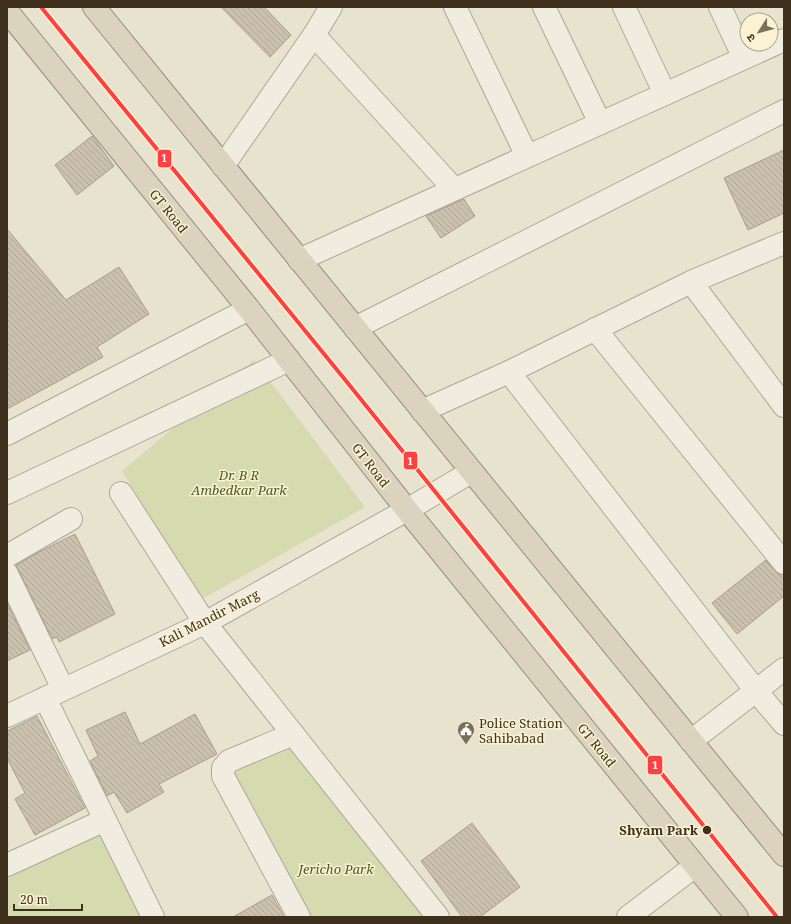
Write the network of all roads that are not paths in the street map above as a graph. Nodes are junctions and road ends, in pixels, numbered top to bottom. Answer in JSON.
{"nodes":[{"id":1,"x":331,"y":7,"type":"edge"},
{"id":2,"x":455,"y":7,"type":"edge"},
{"id":3,"x":544,"y":7,"type":"edge"},
{"id":4,"x":624,"y":7,"type":"edge"},
{"id":5,"x":720,"y":7,"type":"edge"},
{"id":6,"x":99,"y":8,"type":"edge"},
{"id":7,"x":7,"y":11,"type":"edge"},
{"id":8,"x":314,"y":35,"type":"junction"},
{"id":9,"x":784,"y":40,"type":"edge"},
{"id":10,"x":744,"y":58,"type":"junction"},
{"id":11,"x":665,"y":94,"type":"junction"},
{"id":12,"x":784,"y":111,"type":"edge"},
{"id":13,"x":600,"y":123,"type":"junction"},
{"id":14,"x":527,"y":156,"type":"junction"},
{"id":15,"x":223,"y":166,"type":"junction"},
{"id":16,"x":454,"y":189,"type":"junction"},
{"id":17,"x":784,"y":243,"type":"edge"},
{"id":18,"x":299,"y":260,"type":"junction"},
{"id":19,"x":691,"y":282,"type":"junction"},
{"id":20,"x":249,"y":309,"type":"junction"},
{"id":21,"x":355,"y":328,"type":"junction"},
{"id":22,"x":595,"y":329,"type":"junction"},
{"id":23,"x":289,"y":360,"type":"junction"},
{"id":24,"x":509,"y":372,"type":"junction"},
{"id":25,"x":784,"y":406,"type":"edge"},
{"id":26,"x":422,"y":411,"type":"junction"},
{"id":27,"x":7,"y":434,"type":"edge"},
{"id":28,"x":471,"y":472,"type":"junction"},
{"id":29,"x":7,"y":493,"type":"edge"},
{"id":30,"x":121,"y":493,"type":"dead end"},
{"id":31,"x":407,"y":510,"type":"junction"},
{"id":32,"x":71,"y":519,"type":"dead end"},
{"id":33,"x":7,"y":556,"type":"edge"},
{"id":34,"x":784,"y":563,"type":"edge"},
{"id":35,"x":7,"y":574,"type":"edge"},
{"id":36,"x":205,"y":623,"type":"junction"},
{"id":37,"x":784,"y":669,"type":"edge"},
{"id":38,"x":756,"y":691,"type":"junction"},
{"id":39,"x":54,"y":694,"type":"junction"},
{"id":40,"x":7,"y":716,"type":"edge"},
{"id":41,"x":784,"y":724,"type":"edge"},
{"id":42,"x":293,"y":734,"type":"junction"},
{"id":43,"x":691,"y":741,"type":"junction"},
{"id":44,"x":105,"y":820,"type":"junction"},
{"id":45,"x":784,"y":855,"type":"edge"},
{"id":46,"x":7,"y":865,"type":"edge"},
{"id":47,"x":695,"y":866,"type":"junction"},
{"id":48,"x":639,"y":914,"type":"edge"},
{"id":49,"x":153,"y":917,"type":"edge"},
{"id":50,"x":299,"y":917,"type":"edge"},
{"id":51,"x":438,"y":917,"type":"edge"},
{"id":52,"x":737,"y":917,"type":"edge"}],
"edges":[{"from":1,"to":8,"type":"street"},
{"from":2,"to":14,"type":"street"},
{"from":3,"to":13,"type":"street"},
{"from":4,"to":11,"type":"street"},
{"from":5,"to":10,"type":"street"},
{"from":6,"to":15,"type":"highway"},
{"from":7,"to":20,"type":"highway","name":"GT Road"},
{"from":8,"to":15,"type":"street"},
{"from":8,"to":16,"type":"street"},
{"from":9,"to":10,"type":"street"},
{"from":10,"to":11,"type":"street"},
{"from":11,"to":13,"type":"street"},
{"from":12,"to":21,"type":"street"},
{"from":13,"to":14,"type":"street"},
{"from":14,"to":16,"type":"street"},
{"from":15,"to":18,"type":"highway"},
{"from":16,"to":18,"type":"street"},
{"from":17,"to":19,"type":"street"},
{"from":18,"to":21,"type":"highway"},
{"from":19,"to":22,"type":"street"},
{"from":19,"to":25,"type":"street"},
{"from":20,"to":23,"type":"highway","name":"GT Road"},
{"from":20,"to":27,"type":"street"},
{"from":21,"to":26,"type":"highway"},
{"from":22,"to":24,"type":"street"},
{"from":22,"to":34,"type":"street"},
{"from":23,"to":29,"type":"street"},
{"from":23,"to":31,"type":"highway","name":"GT Road"},
{"from":24,"to":26,"type":"street"},
{"from":24,"to":38,"type":"street"},
{"from":26,"to":28,"type":"highway"},
{"from":28,"to":31,"type":"street","name":"Kali Mandir Marg"},
{"from":28,"to":43,"type":"highway"},
{"from":30,"to":36,"type":"street"},
{"from":31,"to":36,"type":"street","name":"Kali Mandir Marg"},
{"from":31,"to":47,"type":"highway","name":"GT Road"},
{"from":32,"to":33,"type":"street"},
{"from":35,"to":39,"type":"street"},
{"from":36,"to":39,"type":"street","name":"Kali Mandir Marg"},
{"from":36,"to":42,"type":"street"},
{"from":37,"to":38,"type":"street"},
{"from":38,"to":41,"type":"street"},
{"from":38,"to":43,"type":"street"},
{"from":39,"to":40,"type":"street","name":"Kali Mandir Marg"},
{"from":39,"to":44,"type":"street"},
{"from":42,"to":50,"type":"street"},
{"from":42,"to":51,"type":"street"},
{"from":43,"to":45,"type":"highway"},
{"from":44,"to":46,"type":"street"},
{"from":44,"to":49,"type":"street"},
{"from":47,"to":48,"type":"street"},
{"from":47,"to":52,"type":"highway","name":"GT Road"}]}
